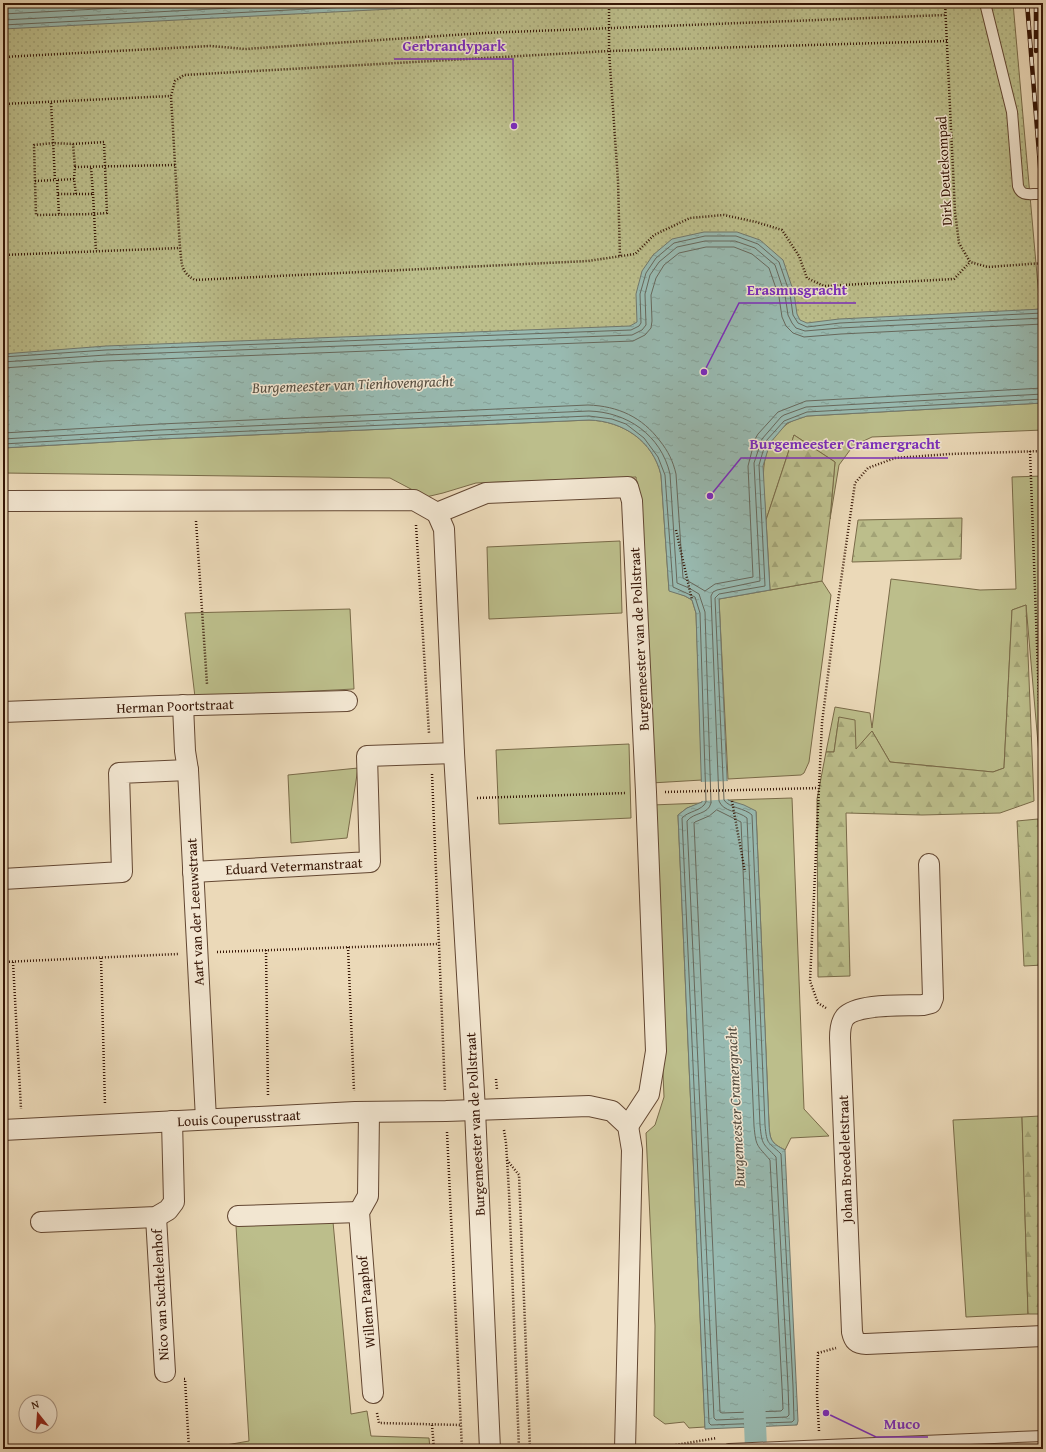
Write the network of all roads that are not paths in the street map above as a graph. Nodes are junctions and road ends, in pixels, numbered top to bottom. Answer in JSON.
{"nodes":[{"id":1,"x":985,"y":3,"type":"edge"},
{"id":2,"x":1037,"y":194,"type":"dead end"},
{"id":3,"x":3,"y":501,"type":"edge"},
{"id":4,"x":437,"y":513,"type":"junction"},
{"id":5,"x":347,"y":701,"type":"dead end"},
{"id":6,"x":183,"y":705,"type":"junction"},
{"id":7,"x":3,"y":712,"type":"edge"},
{"id":8,"x":454,"y":753,"type":"junction"},
{"id":9,"x":188,"y":770,"type":"junction"},
{"id":10,"x":929,"y":864,"type":"dead end"},
{"id":11,"x":193,"y":872,"type":"junction"},
{"id":12,"x":3,"y":879,"type":"edge"},
{"id":13,"x":475,"y":1110,"type":"junction"},
{"id":14,"x":362,"y":1112,"type":"junction"},
{"id":15,"x":206,"y":1119,"type":"junction"},
{"id":16,"x":172,"y":1121,"type":"junction"},
{"id":17,"x":628,"y":1126,"type":"junction"},
{"id":18,"x":13,"y":1129,"type":"edge"},
{"id":19,"x":358,"y":1212,"type":"junction"},
{"id":20,"x":238,"y":1216,"type":"dead end"},
{"id":21,"x":156,"y":1218,"type":"junction"},
{"id":22,"x":42,"y":1222,"type":"dead end"},
{"id":23,"x":1043,"y":1336,"type":"edge"},
{"id":24,"x":164,"y":1372,"type":"road end"},
{"id":25,"x":373,"y":1393,"type":"road end"},
{"id":26,"x":1043,"y":1436,"type":"edge"},
{"id":27,"x":490,"y":1449,"type":"edge"},
{"id":28,"x":625,"y":1449,"type":"edge"},
{"id":29,"x":731,"y":1449,"type":"edge"}],
"edges":[{"from":1,"to":2,"type":"lane"},
{"from":3,"to":4,"type":"street"},
{"from":4,"to":8,"type":"street","name":"Burgemeester van de Pollstraat"},
{"from":4,"to":17,"type":"street","name":"Burgemeester van de Pollstraat"},
{"from":5,"to":6,"type":"street","name":"Herman Poortstraat"},
{"from":6,"to":7,"type":"street","name":"Herman Poortstraat"},
{"from":6,"to":9,"type":"street","name":"Aart van der Leeuwstraat"},
{"from":8,"to":11,"type":"street","name":"Eduard Vetermanstraat"},
{"from":8,"to":13,"type":"street","name":"Burgemeester van de Pollstraat"},
{"from":9,"to":11,"type":"street","name":"Aart van der Leeuwstraat"},
{"from":9,"to":12,"type":"street"},
{"from":10,"to":23,"type":"street","name":"Johan Broedeletstraat"},
{"from":11,"to":15,"type":"street","name":"Aart van der Leeuwstraat"},
{"from":13,"to":14,"type":"street","name":"Louis Couperusstraat"},
{"from":13,"to":17,"type":"street"},
{"from":13,"to":27,"type":"street","name":"Burgemeester van de Pollstraat"},
{"from":14,"to":15,"type":"street","name":"Louis Couperusstraat"},
{"from":14,"to":19,"type":"street"},
{"from":15,"to":16,"type":"street","name":"Louis Couperusstraat"},
{"from":16,"to":18,"type":"street","name":"Louis Couperusstraat"},
{"from":16,"to":21,"type":"street","name":"Nico van Suchtelenhof"},
{"from":17,"to":28,"type":"street"},
{"from":19,"to":20,"type":"street"},
{"from":19,"to":25,"type":"street","name":"Willem Paaphof"},
{"from":21,"to":22,"type":"street","name":"Nico van Suchtelenhof"},
{"from":21,"to":24,"type":"street","name":"Nico van Suchtelenhof"},
{"from":26,"to":29,"type":"lane"}]}
